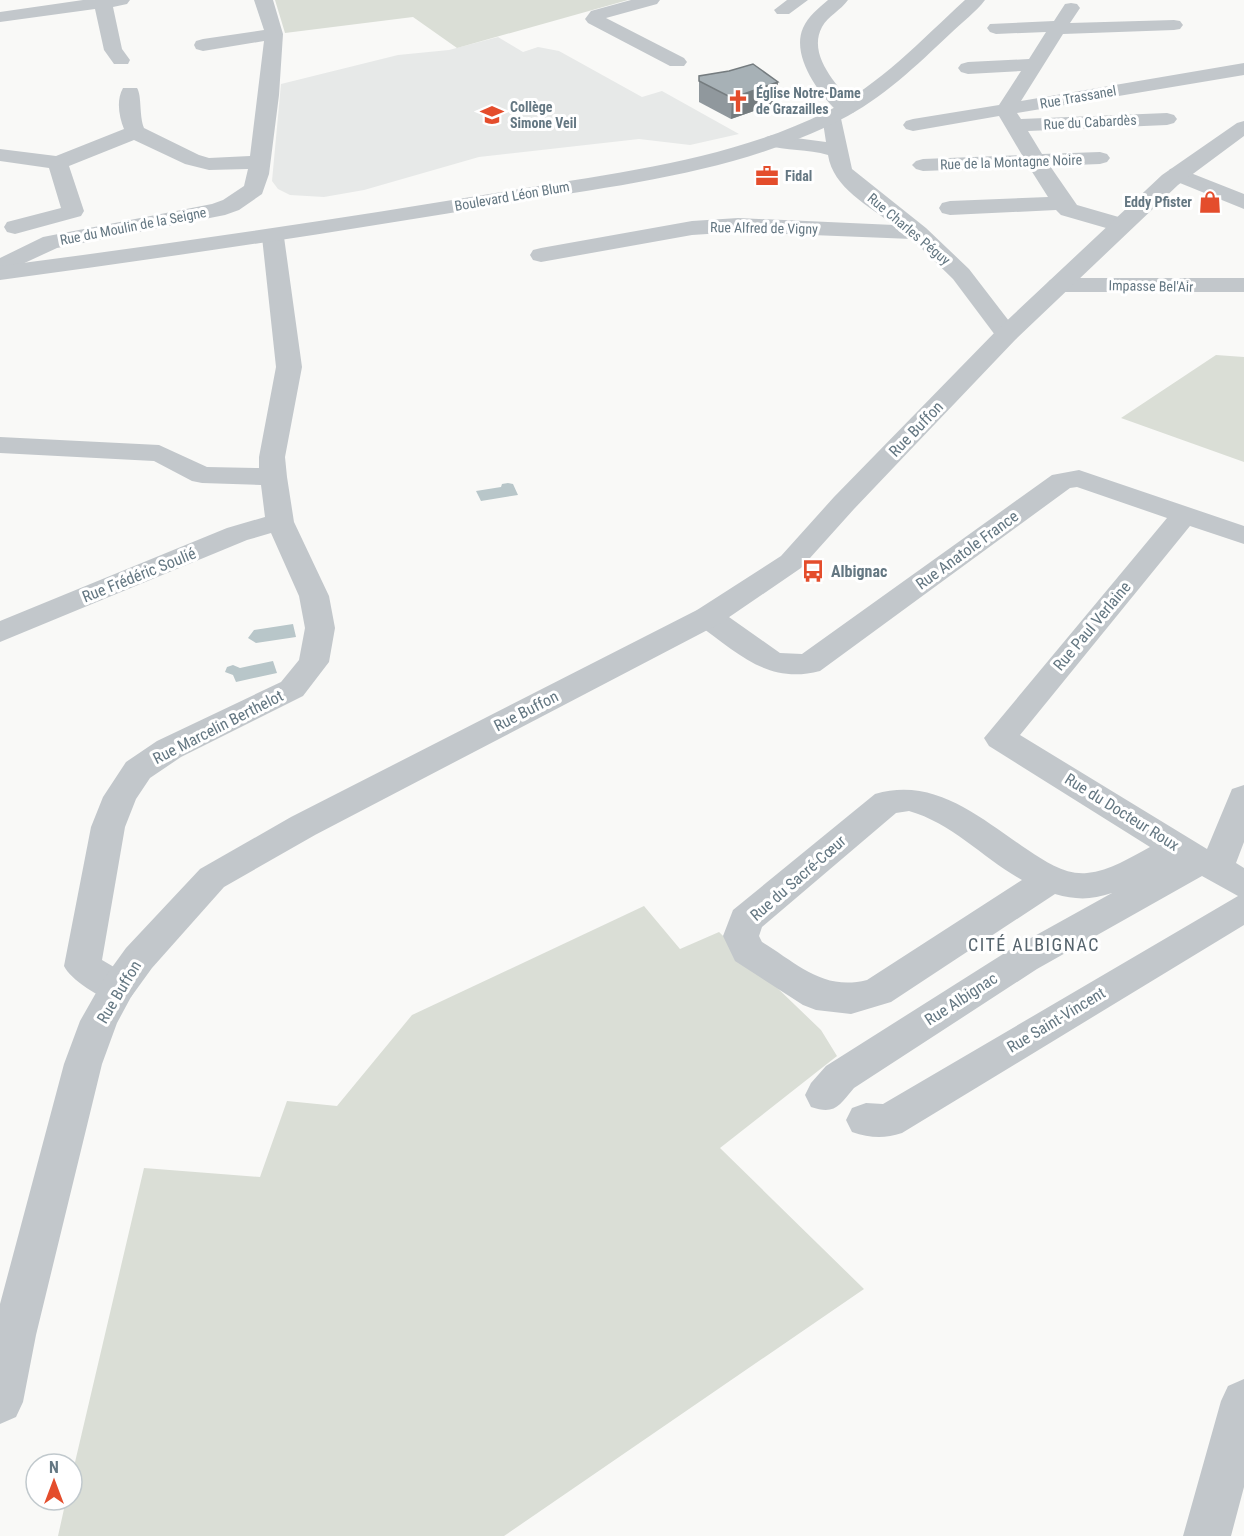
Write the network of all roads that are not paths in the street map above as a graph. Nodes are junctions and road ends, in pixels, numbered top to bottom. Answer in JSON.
{"nodes":[{"id":1,"x":262,"y":0,"type":"edge"},
{"id":2,"x":651,"y":0,"type":"edge"},
{"id":3,"x":799,"y":0,"type":"edge"},
{"id":4,"x":838,"y":0,"type":"edge"},
{"id":5,"x":976,"y":0,"type":"edge"},
{"id":6,"x":112,"y":1,"type":"edge"},
{"id":7,"x":19,"y":7,"type":"edge"},
{"id":8,"x":1071,"y":8,"type":"dead end"},
{"id":9,"x":783,"y":10,"type":"dead end"},
{"id":10,"x":0,"y":17,"type":"edge"},
{"id":11,"x":1174,"y":25,"type":"dead end"},
{"id":12,"x":996,"y":28,"type":"dead end"},
{"id":13,"x":1059,"y":28,"type":"junction"},
{"id":14,"x":274,"y":34,"type":"junction"},
{"id":15,"x":202,"y":45,"type":"dead end"},
{"id":16,"x":121,"y":60,"type":"dead end"},
{"id":17,"x":677,"y":62,"type":"dead end"},
{"id":18,"x":1035,"y":64,"type":"junction"},
{"id":19,"x":968,"y":68,"type":"dead end"},
{"id":20,"x":1244,"y":69,"type":"edge"},
{"id":21,"x":130,"y":92,"type":"dead end"},
{"id":22,"x":846,"y":108,"type":"junction"},
{"id":23,"x":1009,"y":118,"type":"junction"},
{"id":24,"x":1167,"y":119,"type":"dead end"},
{"id":25,"x":132,"y":124,"type":"junction"},
{"id":26,"x":913,"y":125,"type":"dead end"},
{"id":27,"x":1244,"y":128,"type":"edge"},
{"id":28,"x":773,"y":141,"type":"junction"},
{"id":29,"x":838,"y":146,"type":"junction"},
{"id":30,"x":0,"y":155,"type":"edge"},
{"id":31,"x":1100,"y":158,"type":"dead end"},
{"id":32,"x":1035,"y":160,"type":"junction"},
{"id":33,"x":260,"y":162,"type":"junction"},
{"id":34,"x":58,"y":163,"type":"junction"},
{"id":35,"x":923,"y":165,"type":"dead end"},
{"id":36,"x":1178,"y":174,"type":"junction"},
{"id":37,"x":1244,"y":202,"type":"edge"},
{"id":38,"x":1062,"y":203,"type":"junction"},
{"id":39,"x":950,"y":208,"type":"dead end"},
{"id":40,"x":1121,"y":225,"type":"junction"},
{"id":41,"x":15,"y":227,"type":"dead end"},
{"id":42,"x":918,"y":232,"type":"junction"},
{"id":43,"x":273,"y":237,"type":"junction"},
{"id":44,"x":542,"y":255,"type":"dead end"},
{"id":45,"x":3,"y":273,"type":"edge"},
{"id":46,"x":1058,"y":285,"type":"junction"},
{"id":47,"x":1244,"y":285,"type":"edge"},
{"id":48,"x":1007,"y":334,"type":"junction"},
{"id":49,"x":0,"y":445,"type":"edge"},
{"id":50,"x":273,"y":477,"type":"junction"},
{"id":51,"x":1184,"y":515,"type":"junction"},
{"id":52,"x":280,"y":522,"type":"junction"},
{"id":53,"x":1244,"y":536,"type":"edge"},
{"id":54,"x":708,"y":617,"type":"junction"},
{"id":55,"x":0,"y":632,"type":"edge"},
{"id":56,"x":1000,"y":738,"type":"joint"},
{"id":57,"x":1244,"y":797,"type":"edge"},
{"id":58,"x":1210,"y":865,"type":"edge"},
{"id":59,"x":1048,"y":881,"type":"junction"},
{"id":60,"x":1244,"y":908,"type":"edge"},
{"id":61,"x":118,"y":987,"type":"junction"},
{"id":62,"x":825,"y":1095,"type":"dead end"},
{"id":63,"x":866,"y":1120,"type":"dead end"},
{"id":64,"x":1244,"y":1401,"type":"edge"},
{"id":65,"x":0,"y":1402,"type":"edge"},
{"id":66,"x":1207,"y":1536,"type":"edge"}],
"edges":[{"from":1,"to":14,"type":"street","name":"Rue du Moulin de la Seigne"},
{"from":2,"to":17,"type":"street"},
{"from":3,"to":9,"type":"street"},
{"from":4,"to":22,"type":"street"},
{"from":5,"to":22,"type":"street","name":"Boulevard Léon Blum"},
{"from":6,"to":7,"type":"street"},
{"from":6,"to":16,"type":"street"},
{"from":7,"to":10,"type":"street"},
{"from":8,"to":13,"type":"street"},
{"from":11,"to":13,"type":"street"},
{"from":12,"to":13,"type":"street"},
{"from":13,"to":18,"type":"street"},
{"from":14,"to":15,"type":"street"},
{"from":14,"to":33,"type":"street","name":"Rue du Moulin de la Seigne"},
{"from":18,"to":19,"type":"street"},
{"from":18,"to":23,"type":"street"},
{"from":20,"to":23,"type":"street","name":"Rue Trassanel"},
{"from":21,"to":25,"type":"street"},
{"from":22,"to":28,"type":"street","name":"Boulevard Léon Blum"},
{"from":22,"to":29,"type":"street","name":"Rue Charles Péguy"},
{"from":22,"to":29,"type":"street"},
{"from":23,"to":24,"type":"street","name":"Rue du Cabardès"},
{"from":23,"to":26,"type":"street","name":"Rue Trassanel"},
{"from":23,"to":32,"type":"street"},
{"from":25,"to":33,"type":"street"},
{"from":25,"to":34,"type":"street"},
{"from":27,"to":36,"type":"street","name":"Rue Buffon"},
{"from":28,"to":29,"type":"street"},
{"from":28,"to":43,"type":"street","name":"Boulevard Léon Blum"},
{"from":29,"to":42,"type":"street","name":"Rue Charles Péguy"},
{"from":30,"to":34,"type":"street"},
{"from":31,"to":32,"type":"street","name":"Rue de la Montagne Noire"},
{"from":32,"to":35,"type":"street","name":"Rue de la Montagne Noire"},
{"from":32,"to":38,"type":"street"},
{"from":33,"to":45,"type":"street","name":"Rue du Moulin de la Seigne"},
{"from":34,"to":41,"type":"street"},
{"from":36,"to":37,"type":"street"},
{"from":36,"to":40,"type":"street","name":"Rue Buffon"},
{"from":38,"to":39,"type":"street"},
{"from":38,"to":40,"type":"street"},
{"from":40,"to":46,"type":"street","name":"Rue Buffon"},
{"from":42,"to":44,"type":"street","name":"Rue Alfred de Vigny"},
{"from":42,"to":48,"type":"street","name":"Rue Charles Péguy"},
{"from":43,"to":45,"type":"street","name":"Boulevard Léon Blum"},
{"from":43,"to":50,"type":"street","name":"Rue Marcelin Berthelot"},
{"from":46,"to":47,"type":"street","name":"Impasse Bel'Air"},
{"from":46,"to":48,"type":"street","name":"Rue Buffon"},
{"from":48,"to":54,"type":"street","name":"Rue Buffon"},
{"from":49,"to":50,"type":"street"},
{"from":50,"to":52,"type":"street","name":"Rue Marcelin Berthelot"},
{"from":51,"to":53,"type":"street","name":"Rue Anatole France"},
{"from":51,"to":54,"type":"street","name":"Rue Anatole France"},
{"from":51,"to":56,"type":"street","name":"Rue Paul Verlaine"},
{"from":52,"to":55,"type":"street","name":"Rue Frédéric Soulié"},
{"from":52,"to":61,"type":"street","name":"Rue Marcelin Berthelot"},
{"from":54,"to":61,"type":"street","name":"Rue Buffon"},
{"from":56,"to":58,"type":"street","name":"Rue du Docteur Roux"},
{"from":57,"to":58,"type":"street"},
{"from":58,"to":59,"type":"street","name":"Rue du Sacré-Cœur"},
{"from":58,"to":62,"type":"street","name":"Rue Albignac"},
{"from":59,"to":59,"type":"street","name":"Rue du Sacré-Cœur"},
{"from":60,"to":63,"type":"street","name":"Rue Saint-Vincent"},
{"from":61,"to":65,"type":"street","name":"Rue Buffon"},
{"from":64,"to":66,"type":"street"}]}
